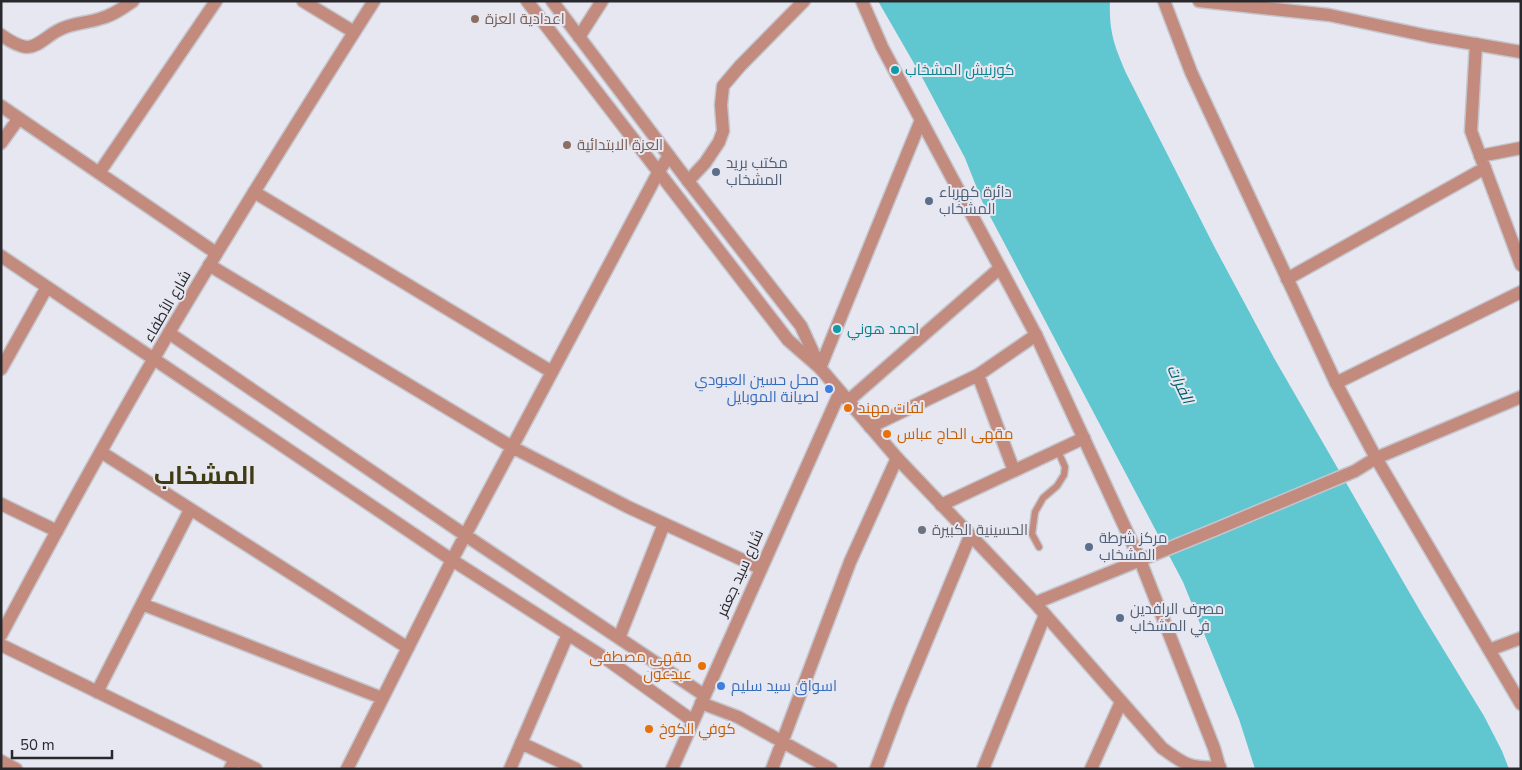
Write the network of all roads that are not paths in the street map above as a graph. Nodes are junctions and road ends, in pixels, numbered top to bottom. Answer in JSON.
{"nodes":[{"id":1,"x":133,"y":1,"type":"edge"},
{"id":2,"x":216,"y":1,"type":"edge"},
{"id":3,"x":304,"y":1,"type":"edge"},
{"id":4,"x":374,"y":1,"type":"edge"},
{"id":5,"x":527,"y":1,"type":"edge"},
{"id":6,"x":552,"y":1,"type":"edge"},
{"id":7,"x":602,"y":1,"type":"edge"},
{"id":8,"x":804,"y":1,"type":"edge"},
{"id":9,"x":862,"y":1,"type":"edge"},
{"id":10,"x":1164,"y":1,"type":"edge"},
{"id":11,"x":1199,"y":1,"type":"edge"},
{"id":12,"x":354,"y":32,"type":"junction"},
{"id":13,"x":1,"y":35,"type":"edge"},
{"id":14,"x":579,"y":37,"type":"junction"},
{"id":15,"x":1476,"y":44,"type":"junction"},
{"id":16,"x":1521,"y":52,"type":"edge"},
{"id":17,"x":1,"y":106,"type":"edge"},
{"id":18,"x":19,"y":118,"type":"junction"},
{"id":19,"x":921,"y":120,"type":"junction"},
{"id":20,"x":1,"y":143,"type":"edge"},
{"id":21,"x":1521,"y":148,"type":"edge"},
{"id":22,"x":669,"y":156,"type":"junction"},
{"id":23,"x":1483,"y":162,"type":"junction"},
{"id":24,"x":659,"y":172,"type":"junction"},
{"id":25,"x":99,"y":173,"type":"junction"},
{"id":26,"x":688,"y":181,"type":"junction"},
{"id":27,"x":254,"y":192,"type":"junction"},
{"id":28,"x":216,"y":253,"type":"junction"},
{"id":29,"x":1,"y":256,"type":"edge"},
{"id":30,"x":209,"y":265,"type":"junction"},
{"id":31,"x":1521,"y":265,"type":"edge"},
{"id":32,"x":1000,"y":268,"type":"junction"},
{"id":33,"x":1287,"y":278,"type":"junction"},
{"id":34,"x":47,"y":287,"type":"junction"},
{"id":35,"x":1521,"y":292,"type":"edge"},
{"id":36,"x":169,"y":334,"type":"junction"},
{"id":37,"x":1036,"y":335,"type":"junction"},
{"id":38,"x":154,"y":360,"type":"junction"},
{"id":39,"x":820,"y":368,"type":"junction"},
{"id":40,"x":1,"y":369,"type":"edge"},
{"id":41,"x":552,"y":372,"type":"junction"},
{"id":42,"x":978,"y":375,"type":"junction"},
{"id":43,"x":1336,"y":383,"type":"junction"},
{"id":44,"x":844,"y":396,"type":"junction"},
{"id":45,"x":1521,"y":397,"type":"edge"},
{"id":46,"x":870,"y":427,"type":"junction"},
{"id":47,"x":1084,"y":438,"type":"junction"},
{"id":48,"x":512,"y":446,"type":"junction"},
{"id":49,"x":1058,"y":451,"type":"junction"},
{"id":50,"x":101,"y":452,"type":"junction"},
{"id":51,"x":897,"y":458,"type":"junction"},
{"id":52,"x":1376,"y":458,"type":"junction"},
{"id":53,"x":1014,"y":471,"type":"junction"},
{"id":54,"x":1,"y":504,"type":"edge"},
{"id":55,"x":941,"y":505,"type":"junction"},
{"id":56,"x":190,"y":510,"type":"junction"},
{"id":57,"x":664,"y":524,"type":"junction"},
{"id":58,"x":57,"y":531,"type":"junction"},
{"id":59,"x":465,"y":535,"type":"junction"},
{"id":60,"x":970,"y":536,"type":"junction"},
{"id":61,"x":1039,"y":547,"type":"dead end"},
{"id":62,"x":452,"y":560,"type":"junction"},
{"id":63,"x":1140,"y":560,"type":"junction"},
{"id":64,"x":760,"y":568,"type":"junction"},
{"id":65,"x":1035,"y":603,"type":"junction"},
{"id":66,"x":142,"y":604,"type":"junction"},
{"id":67,"x":1045,"y":615,"type":"junction"},
{"id":68,"x":568,"y":634,"type":"junction"},
{"id":69,"x":1,"y":635,"type":"edge"},
{"id":70,"x":619,"y":638,"type":"junction"},
{"id":71,"x":1521,"y":638,"type":"edge"},
{"id":72,"x":1,"y":645,"type":"edge"},
{"id":73,"x":408,"y":648,"type":"junction"},
{"id":74,"x":1489,"y":650,"type":"junction"},
{"id":75,"x":97,"y":692,"type":"junction"},
{"id":76,"x":382,"y":698,"type":"junction"},
{"id":77,"x":702,"y":699,"type":"junction"},
{"id":78,"x":1121,"y":702,"type":"junction"},
{"id":79,"x":1521,"y":704,"type":"edge"},
{"id":80,"x":693,"y":720,"type":"junction"},
{"id":81,"x":782,"y":741,"type":"junction"},
{"id":82,"x":521,"y":744,"type":"junction"},
{"id":83,"x":1,"y":761,"type":"edge"},
{"id":84,"x":232,"y":764,"type":"edge"},
{"id":85,"x":1220,"y":768,"type":"edge"},
{"id":86,"x":16,"y":769,"type":"edge"},
{"id":87,"x":256,"y":769,"type":"edge"},
{"id":88,"x":347,"y":769,"type":"edge"},
{"id":89,"x":510,"y":769,"type":"edge"},
{"id":90,"x":576,"y":769,"type":"edge"},
{"id":91,"x":672,"y":769,"type":"edge"},
{"id":92,"x":772,"y":769,"type":"edge"},
{"id":93,"x":831,"y":769,"type":"edge"},
{"id":94,"x":876,"y":769,"type":"edge"},
{"id":95,"x":983,"y":769,"type":"edge"},
{"id":96,"x":1091,"y":769,"type":"edge"}],
"edges":[{"from":1,"to":13,"type":"street"},
{"from":2,"to":25,"type":"street"},
{"from":3,"to":12,"type":"street"},
{"from":4,"to":12,"type":"street","name":"شارع الأطفاء"},
{"from":5,"to":24,"type":"street"},
{"from":6,"to":14,"type":"street"},
{"from":7,"to":14,"type":"street"},
{"from":8,"to":26,"type":"street"},
{"from":9,"to":19,"type":"street"},
{"from":10,"to":33,"type":"street"},
{"from":11,"to":15,"type":"street"},
{"from":12,"to":27,"type":"street","name":"شارع الأطفاء"},
{"from":14,"to":22,"type":"street"},
{"from":15,"to":16,"type":"street"},
{"from":15,"to":23,"type":"street"},
{"from":17,"to":18,"type":"street"},
{"from":18,"to":20,"type":"street"},
{"from":18,"to":25,"type":"street"},
{"from":19,"to":32,"type":"street"},
{"from":19,"to":39,"type":"street"},
{"from":21,"to":23,"type":"street"},
{"from":22,"to":24,"type":"street"},
{"from":22,"to":26,"type":"street"},
{"from":23,"to":31,"type":"street"},
{"from":23,"to":33,"type":"street"},
{"from":24,"to":39,"type":"street"},
{"from":24,"to":41,"type":"street"},
{"from":25,"to":28,"type":"street"},
{"from":26,"to":39,"type":"street"},
{"from":27,"to":28,"type":"street","name":"شارع الأطفاء"},
{"from":27,"to":41,"type":"street"},
{"from":28,"to":30,"type":"street","name":"شارع الأطفاء"},
{"from":29,"to":34,"type":"street"},
{"from":30,"to":36,"type":"street","name":"شارع الأطفاء"},
{"from":30,"to":48,"type":"street"},
{"from":32,"to":37,"type":"street"},
{"from":32,"to":44,"type":"street"},
{"from":33,"to":43,"type":"street"},
{"from":34,"to":38,"type":"street"},
{"from":34,"to":40,"type":"street"},
{"from":35,"to":43,"type":"street"},
{"from":36,"to":38,"type":"street","name":"شارع الأطفاء"},
{"from":36,"to":59,"type":"street"},
{"from":37,"to":42,"type":"street"},
{"from":37,"to":47,"type":"street"},
{"from":38,"to":50,"type":"street","name":"شارع الأطفاء"},
{"from":38,"to":62,"type":"street"},
{"from":39,"to":44,"type":"street"},
{"from":41,"to":48,"type":"street"},
{"from":42,"to":46,"type":"street"},
{"from":42,"to":53,"type":"street"},
{"from":43,"to":52,"type":"street"},
{"from":44,"to":46,"type":"street"},
{"from":44,"to":64,"type":"street","name":"شارع سيد جعفر"},
{"from":45,"to":52,"type":"street"},
{"from":46,"to":51,"type":"street"},
{"from":47,"to":49,"type":"street"},
{"from":47,"to":63,"type":"street"},
{"from":48,"to":57,"type":"street"},
{"from":48,"to":59,"type":"street"},
{"from":49,"to":53,"type":"street"},
{"from":49,"to":61,"type":"lane"},
{"from":50,"to":56,"type":"street"},
{"from":50,"to":58,"type":"street","name":"شارع الأطفاء"},
{"from":51,"to":55,"type":"street"},
{"from":51,"to":81,"type":"street"},
{"from":52,"to":63,"type":"street"},
{"from":52,"to":74,"type":"street"},
{"from":53,"to":55,"type":"street"},
{"from":54,"to":58,"type":"street"},
{"from":55,"to":60,"type":"street"},
{"from":56,"to":66,"type":"street"},
{"from":56,"to":73,"type":"street"},
{"from":57,"to":64,"type":"street"},
{"from":57,"to":70,"type":"street"},
{"from":58,"to":69,"type":"street","name":"شارع الأطفاء"},
{"from":59,"to":62,"type":"street"},
{"from":59,"to":70,"type":"street"},
{"from":60,"to":65,"type":"street"},
{"from":60,"to":94,"type":"street"},
{"from":62,"to":68,"type":"street"},
{"from":62,"to":73,"type":"street"},
{"from":63,"to":65,"type":"street"},
{"from":63,"to":85,"type":"street"},
{"from":64,"to":77,"type":"street","name":"شارع سيد جعفر"},
{"from":65,"to":67,"type":"street"},
{"from":66,"to":75,"type":"street"},
{"from":66,"to":76,"type":"street"},
{"from":67,"to":78,"type":"street"},
{"from":67,"to":95,"type":"street"},
{"from":68,"to":80,"type":"street"},
{"from":68,"to":82,"type":"street"},
{"from":70,"to":77,"type":"street"},
{"from":71,"to":74,"type":"street"},
{"from":72,"to":75,"type":"street"},
{"from":73,"to":76,"type":"street"},
{"from":74,"to":79,"type":"street"},
{"from":75,"to":84,"type":"street"},
{"from":76,"to":88,"type":"street"},
{"from":77,"to":80,"type":"street","name":"شارع سيد جعفر"},
{"from":77,"to":81,"type":"street"},
{"from":78,"to":85,"type":"street"},
{"from":78,"to":96,"type":"street"},
{"from":80,"to":91,"type":"street","name":"شارع سيد جعفر"},
{"from":81,"to":92,"type":"street"},
{"from":81,"to":93,"type":"street"},
{"from":82,"to":89,"type":"street"},
{"from":82,"to":90,"type":"street"},
{"from":83,"to":86,"type":"street"},
{"from":84,"to":87,"type":"street"}]}
